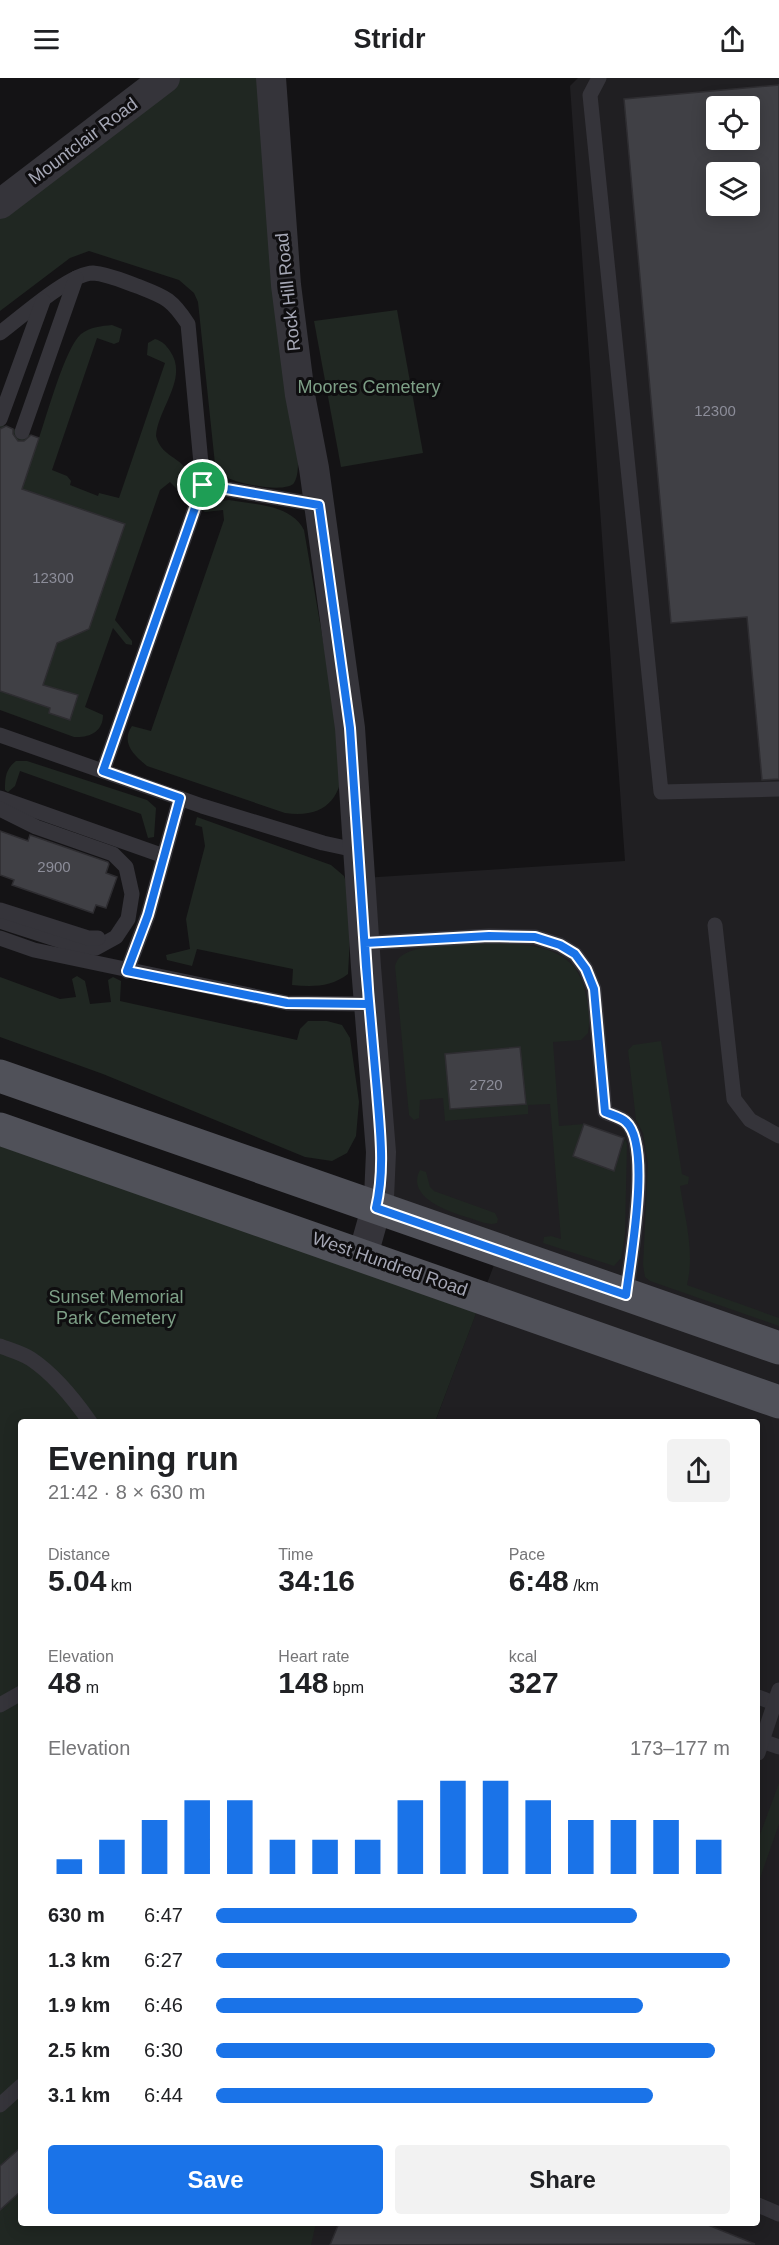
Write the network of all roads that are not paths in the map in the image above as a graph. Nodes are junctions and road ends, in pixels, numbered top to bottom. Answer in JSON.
{"nodes":[{"id":1,"x":165,"y":78,"type":"edge"},
{"id":2,"x":270,"y":78,"type":"edge"},
{"id":3,"x":599,"y":78,"type":"edge"},
{"id":4,"x":0,"y":204,"type":"edge"},
{"id":5,"x":76,"y":278,"type":"junction"},
{"id":6,"x":43,"y":301,"type":"junction"},
{"id":7,"x":0,"y":333,"type":"edge"},
{"id":8,"x":0,"y":419,"type":"edge"},
{"id":9,"x":22,"y":432,"type":"dead end"},
{"id":10,"x":203,"y":485,"type":"junction"},
{"id":11,"x":319,"y":505,"type":"junction"},
{"id":12,"x":3,"y":734,"type":"edge"},
{"id":13,"x":103,"y":771,"type":"junction"},
{"id":14,"x":779,"y":789,"type":"edge"},
{"id":15,"x":0,"y":798,"type":"edge"},
{"id":16,"x":180,"y":798,"type":"junction"},
{"id":17,"x":0,"y":809,"type":"edge"},
{"id":18,"x":360,"y":851,"type":"junction"},
{"id":19,"x":165,"y":856,"type":"junction"},
{"id":20,"x":0,"y":910,"type":"edge"},
{"id":21,"x":0,"y":921,"type":"edge"},
{"id":22,"x":715,"y":925,"type":"dead end"},
{"id":23,"x":119,"y":932,"type":"junction"},
{"id":24,"x":0,"y":938,"type":"edge"},
{"id":25,"x":365,"y":943,"type":"junction"},
{"id":26,"x":127,"y":971,"type":"junction"},
{"id":27,"x":369,"y":1004,"type":"junction"},
{"id":28,"x":0,"y":1076,"type":"edge"},
{"id":29,"x":0,"y":1129,"type":"edge"},
{"id":30,"x":779,"y":1136,"type":"edge"},
{"id":31,"x":376,"y":1208,"type":"junction"},
{"id":32,"x":363,"y":1255,"type":"junction"},
{"id":33,"x":626,"y":1295,"type":"junction"},
{"id":34,"x":0,"y":1346,"type":"edge"},
{"id":35,"x":779,"y":1348,"type":"edge"},
{"id":36,"x":779,"y":1402,"type":"edge"},
{"id":37,"x":88,"y":1419,"type":"edge"},
{"id":38,"x":18,"y":1695,"type":"edge"},
{"id":39,"x":777,"y":1696,"type":"edge"},
{"id":40,"x":760,"y":1697,"type":"edge"},
{"id":41,"x":0,"y":1705,"type":"edge"},
{"id":42,"x":760,"y":1747,"type":"edge"},
{"id":43,"x":779,"y":1747,"type":"edge"},
{"id":44,"x":18,"y":2089,"type":"edge"},
{"id":45,"x":0,"y":2105,"type":"edge"},
{"id":46,"x":760,"y":2206,"type":"edge"},
{"id":47,"x":779,"y":2214,"type":"edge"}],
"edges":[{"from":1,"to":4,"type":"street","name":"Mountclair Road"},
{"from":2,"to":11,"type":"street","name":"Rock Hill Road"},
{"from":3,"to":14,"type":"lane"},
{"from":5,"to":6,"type":"lane"},
{"from":5,"to":9,"type":"lane"},
{"from":5,"to":10,"type":"lane"},
{"from":6,"to":7,"type":"lane"},
{"from":6,"to":8,"type":"lane"},
{"from":10,"to":11,"type":"lane"},
{"from":10,"to":13,"type":"lane"},
{"from":11,"to":18,"type":"street","name":"Rock Hill Road"},
{"from":12,"to":13,"type":"lane"},
{"from":13,"to":16,"type":"lane"},
{"from":15,"to":19,"type":"lane"},
{"from":16,"to":18,"type":"lane"},
{"from":16,"to":19,"type":"lane"},
{"from":17,"to":23,"type":"lane"},
{"from":18,"to":25,"type":"street","name":"Rock Hill Road"},
{"from":19,"to":26,"type":"lane"},
{"from":20,"to":23,"type":"lane"},
{"from":21,"to":23,"type":"lane"},
{"from":22,"to":30,"type":"lane"},
{"from":24,"to":26,"type":"lane"},
{"from":25,"to":27,"type":"street","name":"Rock Hill Road"},
{"from":25,"to":33,"type":"lane"},
{"from":26,"to":27,"type":"lane"},
{"from":27,"to":31,"type":"street","name":"Rock Hill Road"},
{"from":28,"to":31,"type":"main road"},
{"from":29,"to":32,"type":"main road","name":"West Hundred Road"},
{"from":31,"to":32,"type":"street","name":"Rock Hill Road"},
{"from":31,"to":33,"type":"main road"},
{"from":32,"to":36,"type":"main road","name":"West Hundred Road"},
{"from":33,"to":35,"type":"main road"},
{"from":34,"to":37,"type":"lane"},
{"from":38,"to":41,"type":"lane"},
{"from":39,"to":40,"type":"lane"},
{"from":39,"to":42,"type":"lane"},
{"from":42,"to":43,"type":"lane"},
{"from":44,"to":45,"type":"lane"},
{"from":46,"to":47,"type":"lane"}]}
